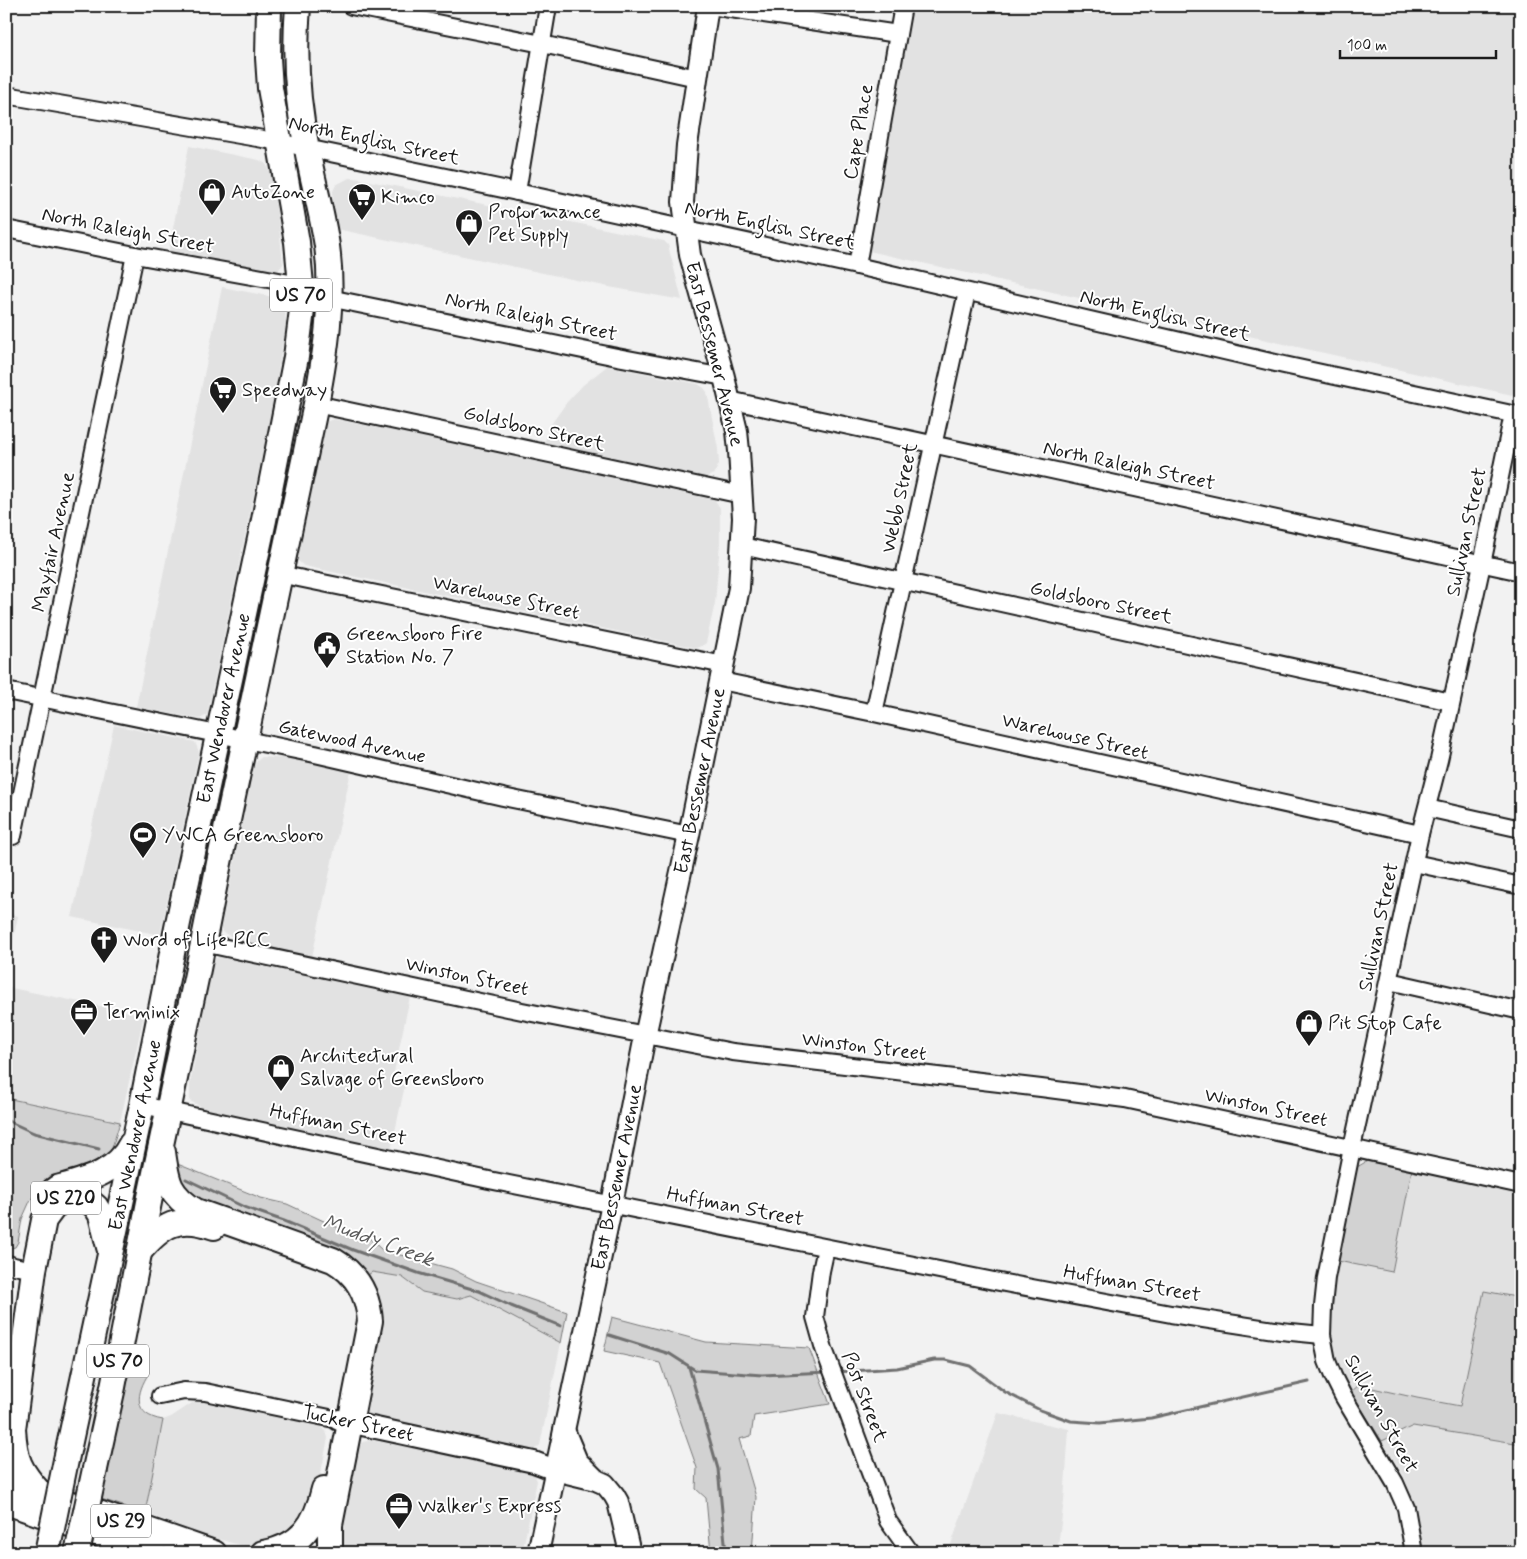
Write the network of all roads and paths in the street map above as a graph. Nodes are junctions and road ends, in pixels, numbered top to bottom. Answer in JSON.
{"nodes":[{"id":1,"x":269,"y":6,"type":"edge"},
{"id":2,"x":298,"y":6,"type":"edge"},
{"id":3,"x":351,"y":6,"type":"edge"},
{"id":4,"x":548,"y":6,"type":"edge"},
{"id":5,"x":709,"y":6,"type":"edge"},
{"id":6,"x":903,"y":6,"type":"edge"},
{"id":7,"x":898,"y":34,"type":"junction"},
{"id":8,"x":542,"y":44,"type":"junction"},
{"id":9,"x":697,"y":78,"type":"junction"},
{"id":10,"x":6,"y":95,"type":"edge"},
{"id":11,"x":279,"y":143,"type":"junction"},
{"id":12,"x":307,"y":149,"type":"junction"},
{"id":13,"x":517,"y":192,"type":"junction"},
{"id":14,"x":6,"y":229,"type":"edge"},
{"id":15,"x":686,"y":230,"type":"junction"},
{"id":16,"x":136,"y":255,"type":"junction"},
{"id":17,"x":857,"y":266,"type":"junction"},
{"id":18,"x":301,"y":285,"type":"junction"},
{"id":19,"x":967,"y":292,"type":"junction"},
{"id":20,"x":329,"y":298,"type":"junction"},
{"id":21,"x":724,"y":377,"type":"junction"},
{"id":22,"x":729,"y":400,"type":"junction"},
{"id":23,"x":316,"y":404,"type":"junction"},
{"id":24,"x":1517,"y":415,"type":"edge"},
{"id":25,"x":934,"y":445,"type":"junction"},
{"id":26,"x":742,"y":495,"type":"junction"},
{"id":27,"x":742,"y":546,"type":"junction"},
{"id":28,"x":1482,"y":564,"type":"junction"},
{"id":29,"x":1521,"y":572,"type":"edge"},
{"id":30,"x":279,"y":574,"type":"junction"},
{"id":31,"x":903,"y":582,"type":"junction"},
{"id":32,"x":722,"y":673,"type":"junction"},
{"id":33,"x":6,"y":691,"type":"edge"},
{"id":34,"x":42,"y":699,"type":"junction"},
{"id":35,"x":1451,"y":702,"type":"junction"},
{"id":36,"x":874,"y":713,"type":"junction"},
{"id":37,"x":218,"y":735,"type":"junction"},
{"id":38,"x":244,"y":741,"type":"junction"},
{"id":39,"x":1427,"y":808,"type":"junction"},
{"id":40,"x":1521,"y":829,"type":"edge"},
{"id":41,"x":1420,"y":834,"type":"junction"},
{"id":42,"x":689,"y":835,"type":"junction"},
{"id":43,"x":12,"y":836,"type":"dead end"},
{"id":44,"x":1414,"y":863,"type":"junction"},
{"id":45,"x":1521,"y":886,"type":"edge"},
{"id":46,"x":203,"y":942,"type":"junction"},
{"id":47,"x":1389,"y":981,"type":"junction"},
{"id":48,"x":1521,"y":1011,"type":"edge"},
{"id":49,"x":645,"y":1036,"type":"junction"},
{"id":50,"x":142,"y":1105,"type":"junction"},
{"id":51,"x":168,"y":1110,"type":"junction"},
{"id":52,"x":162,"y":1137,"type":"junction"},
{"id":53,"x":134,"y":1138,"type":"junction"},
{"id":54,"x":1352,"y":1148,"type":"junction"},
{"id":55,"x":1521,"y":1185,"type":"edge"},
{"id":56,"x":612,"y":1204,"type":"junction"},
{"id":57,"x":826,"y":1248,"type":"junction"},
{"id":58,"x":139,"y":1252,"type":"junction"},
{"id":59,"x":110,"y":1254,"type":"junction"},
{"id":60,"x":21,"y":1267,"type":"edge"},
{"id":61,"x":1322,"y":1335,"type":"junction"},
{"id":62,"x":6,"y":1385,"type":"edge"},
{"id":63,"x":160,"y":1396,"type":"dead end"},
{"id":64,"x":345,"y":1421,"type":"junction"},
{"id":65,"x":564,"y":1430,"type":"junction"},
{"id":66,"x":555,"y":1470,"type":"junction"},
{"id":67,"x":596,"y":1480,"type":"junction"},
{"id":68,"x":6,"y":1481,"type":"edge"},
{"id":69,"x":40,"y":1493,"type":"junction"},
{"id":70,"x":11,"y":1506,"type":"edge"},
{"id":71,"x":214,"y":1552,"type":"edge"},
{"id":72,"x":47,"y":1553,"type":"edge"},
{"id":73,"x":77,"y":1553,"type":"edge"},
{"id":74,"x":153,"y":1553,"type":"edge"},
{"id":75,"x":264,"y":1553,"type":"edge"},
{"id":76,"x":330,"y":1553,"type":"edge"},
{"id":77,"x":538,"y":1553,"type":"edge"},
{"id":78,"x":630,"y":1553,"type":"edge"},
{"id":79,"x":911,"y":1553,"type":"edge"},
{"id":80,"x":1414,"y":1553,"type":"edge"}],
"edges":[{"from":1,"to":11,"type":"highway","name":"East Wendover Avenue","number":"US 70"},
{"from":2,"to":12,"type":"highway","name":"East Wendover Avenue","number":"US 70"},
{"from":3,"to":8,"type":"street"},
{"from":4,"to":8,"type":"street"},
{"from":5,"to":7,"type":"street"},
{"from":5,"to":9,"type":"main road","name":"East Bessemer Avenue"},
{"from":6,"to":7,"type":"street","name":"Cape Place"},
{"from":7,"to":17,"type":"street","name":"Cape Place"},
{"from":8,"to":9,"type":"street"},
{"from":8,"to":13,"type":"street"},
{"from":9,"to":15,"type":"main road","name":"East Bessemer Avenue"},
{"from":10,"to":11,"type":"street","name":"North English Street"},
{"from":11,"to":12,"type":"street","name":"North English Street"},
{"from":11,"to":18,"type":"highway","name":"East Wendover Avenue","number":"US 70"},
{"from":12,"to":13,"type":"street","name":"North English Street"},
{"from":12,"to":20,"type":"highway","name":"East Wendover Avenue","number":"US 70"},
{"from":13,"to":15,"type":"street","name":"North English Street"},
{"from":14,"to":16,"type":"street","name":"North Raleigh Street"},
{"from":15,"to":17,"type":"street","name":"North English Street"},
{"from":15,"to":21,"type":"main road","name":"East Bessemer Avenue"},
{"from":16,"to":18,"type":"street","name":"North Raleigh Street"},
{"from":16,"to":34,"type":"street","name":"Mayfair Avenue"},
{"from":17,"to":19,"type":"street","name":"North English Street"},
{"from":18,"to":37,"type":"highway","name":"East Wendover Avenue","number":"US 70"},
{"from":19,"to":24,"type":"street","name":"North English Street"},
{"from":19,"to":25,"type":"street","name":"Webb Street"},
{"from":20,"to":21,"type":"street","name":"North Raleigh Street"},
{"from":20,"to":23,"type":"highway","name":"East Wendover Avenue","number":"US 70"},
{"from":21,"to":22,"type":"main road","name":"East Bessemer Avenue"},
{"from":22,"to":25,"type":"street","name":"North Raleigh Street"},
{"from":22,"to":26,"type":"main road","name":"East Bessemer Avenue"},
{"from":23,"to":26,"type":"street","name":"Goldsboro Street"},
{"from":23,"to":30,"type":"highway","name":"East Wendover Avenue","number":"US 70"},
{"from":24,"to":28,"type":"street","name":"Sullivan Street"},
{"from":25,"to":28,"type":"street","name":"North Raleigh Street"},
{"from":25,"to":31,"type":"street","name":"Webb Street"},
{"from":26,"to":27,"type":"main road","name":"East Bessemer Avenue"},
{"from":27,"to":31,"type":"street","name":"Goldsboro Street"},
{"from":27,"to":32,"type":"main road","name":"East Bessemer Avenue"},
{"from":28,"to":29,"type":"street","name":"North Raleigh Street"},
{"from":28,"to":35,"type":"street","name":"Sullivan Street"},
{"from":30,"to":32,"type":"street","name":"Warehouse Street"},
{"from":30,"to":38,"type":"highway","name":"East Wendover Avenue","number":"US 70"},
{"from":31,"to":35,"type":"street","name":"Goldsboro Street"},
{"from":31,"to":36,"type":"street","name":"Webb Street"},
{"from":32,"to":36,"type":"street","name":"Warehouse Street"},
{"from":32,"to":42,"type":"main road","name":"East Bessemer Avenue"},
{"from":33,"to":34,"type":"street","name":"Gatewood Avenue"},
{"from":34,"to":37,"type":"street","name":"Gatewood Avenue"},
{"from":34,"to":43,"type":"street","name":"Mayfair Avenue"},
{"from":35,"to":39,"type":"street","name":"Sullivan Street"},
{"from":36,"to":41,"type":"street","name":"Warehouse Street"},
{"from":37,"to":38,"type":"street","name":"Gatewood Avenue"},
{"from":37,"to":50,"type":"highway","name":"East Wendover Avenue","number":"US 70"},
{"from":38,"to":42,"type":"street","name":"Gatewood Avenue"},
{"from":38,"to":46,"type":"highway","name":"East Wendover Avenue","number":"US 70"},
{"from":39,"to":40,"type":"street"},
{"from":39,"to":41,"type":"street","name":"Sullivan Street"},
{"from":41,"to":44,"type":"street","name":"Sullivan Street"},
{"from":42,"to":49,"type":"main road","name":"East Bessemer Avenue"},
{"from":44,"to":45,"type":"street"},
{"from":44,"to":47,"type":"street","name":"Sullivan Street"},
{"from":46,"to":49,"type":"street","name":"Winston Street"},
{"from":46,"to":51,"type":"highway","name":"East Wendover Avenue","number":"US 70"},
{"from":47,"to":48,"type":"street"},
{"from":47,"to":54,"type":"street","name":"Sullivan Street"},
{"from":49,"to":54,"type":"street","name":"Winston Street"},
{"from":49,"to":56,"type":"main road","name":"East Bessemer Avenue"},
{"from":50,"to":51,"type":"street","name":"Huffman Street"},
{"from":50,"to":53,"type":"highway","name":"East Wendover Avenue","number":"US 70"},
{"from":51,"to":52,"type":"highway","name":"East Wendover Avenue","number":"US 70"},
{"from":51,"to":56,"type":"street","name":"Huffman Street"},
{"from":52,"to":58,"type":"highway","name":"East Wendover Avenue","number":"US 70"},
{"from":52,"to":64,"type":"highway"},
{"from":53,"to":59,"type":"highway","name":"East Wendover Avenue","number":"US 70"},
{"from":53,"to":60,"type":"highway"},
{"from":54,"to":55,"type":"street","name":"Winston Street"},
{"from":54,"to":61,"type":"street","name":"Sullivan Street"},
{"from":56,"to":57,"type":"street","name":"Huffman Street"},
{"from":56,"to":65,"type":"main road","name":"East Bessemer Avenue"},
{"from":57,"to":61,"type":"street","name":"Huffman Street"},
{"from":57,"to":79,"type":"street","name":"Post Street"},
{"from":58,"to":64,"type":"highway"},
{"from":58,"to":73,"type":"highway","name":"East Wendover Avenue","number":"US 70","bridge":true},
{"from":59,"to":60,"type":"highway","number":"US 220"},
{"from":59,"to":72,"type":"highway","name":"East Wendover Avenue","number":"US 70","bridge":true},
{"from":60,"to":62,"type":"highway"},
{"from":60,"to":69,"type":"highway","number":"US 220"},
{"from":61,"to":80,"type":"street","name":"Sullivan Street"},
{"from":63,"to":64,"type":"street","name":"Tucker Street"},
{"from":64,"to":66,"type":"main road","name":"Tucker Street"},
{"from":64,"to":75,"type":"highway"},
{"from":64,"to":76,"type":"highway"},
{"from":65,"to":66,"type":"main road","name":"East Bessemer Avenue"},
{"from":65,"to":67,"type":"main road"},
{"from":66,"to":67,"type":"main road","name":"Tucker Street"},
{"from":66,"to":77,"type":"main road","name":"East Bessemer Avenue"},
{"from":67,"to":78,"type":"main road"},
{"from":68,"to":69,"type":"highway","number":"US 29"},
{"from":69,"to":71,"type":"highway","number":"US 29"},
{"from":70,"to":74,"type":"highway","number":"US 29"}]}
